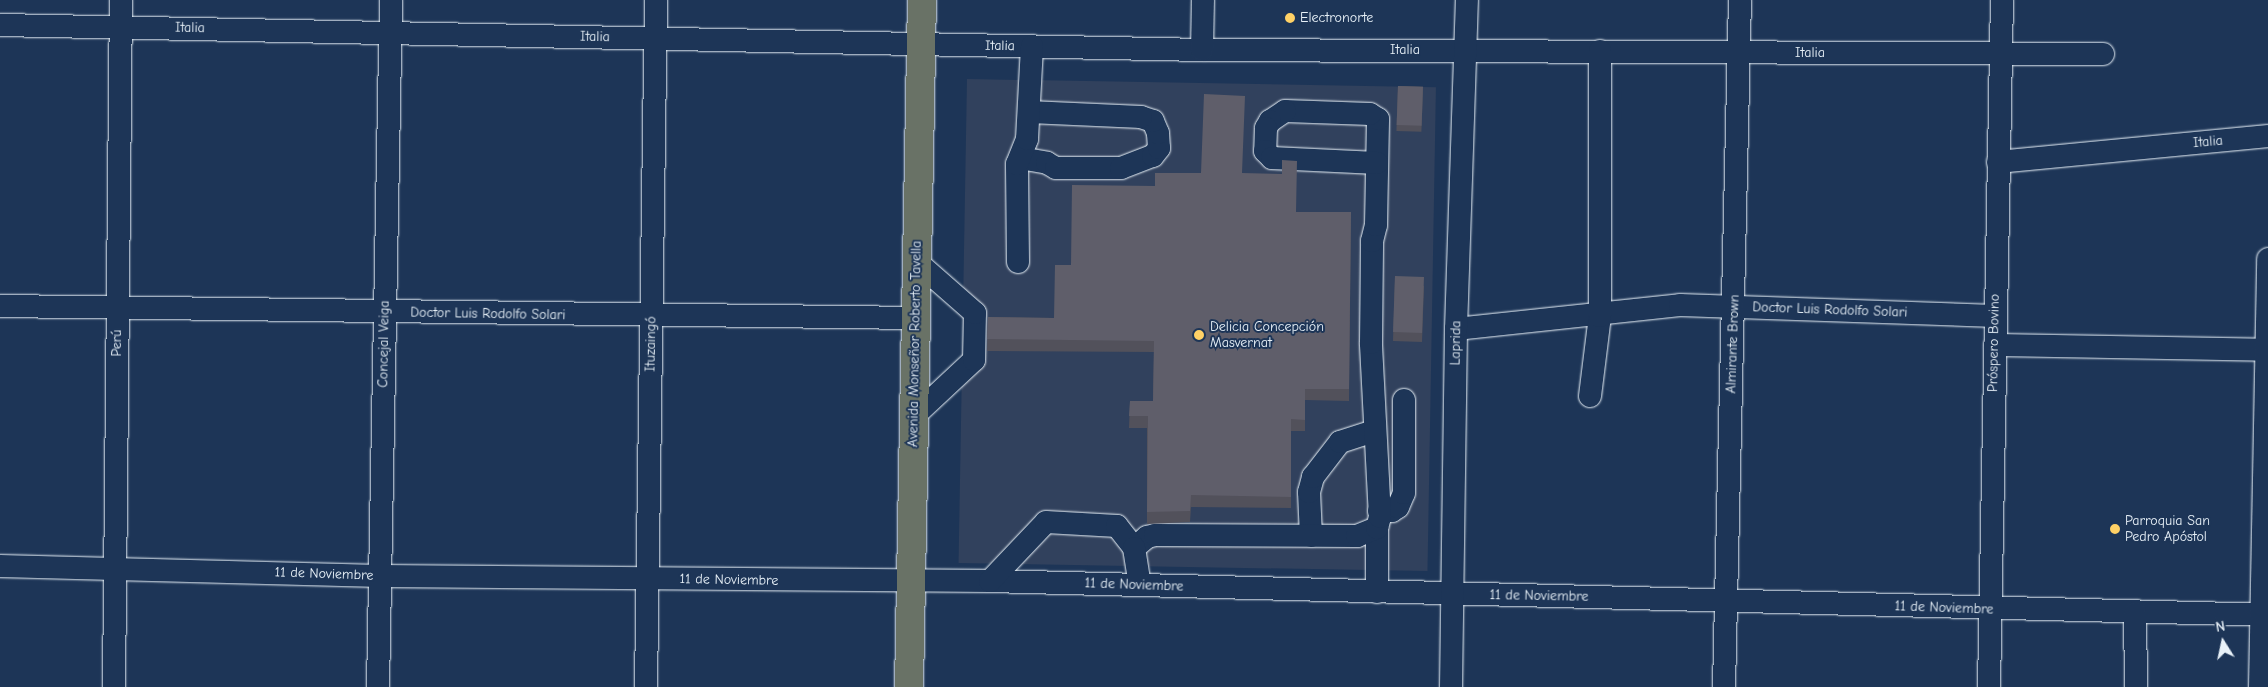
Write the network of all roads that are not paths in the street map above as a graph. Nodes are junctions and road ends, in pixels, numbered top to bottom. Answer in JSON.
{"nodes":[{"id":1,"x":121,"y":0,"type":"edge"},
{"id":2,"x":391,"y":0,"type":"edge"},
{"id":3,"x":656,"y":0,"type":"edge"},
{"id":4,"x":922,"y":0,"type":"edge"},
{"id":5,"x":1203,"y":0,"type":"edge"},
{"id":6,"x":1467,"y":0,"type":"edge"},
{"id":7,"x":1740,"y":0,"type":"edge"},
{"id":8,"x":2002,"y":0,"type":"edge"},
{"id":9,"x":0,"y":25,"type":"edge"},
{"id":10,"x":120,"y":27,"type":"junction"},
{"id":11,"x":390,"y":33,"type":"junction"},
{"id":12,"x":655,"y":39,"type":"junction"},
{"id":13,"x":920,"y":44,"type":"junction"},
{"id":14,"x":1032,"y":46,"type":"junction"},
{"id":15,"x":1202,"y":50,"type":"junction"},
{"id":16,"x":1466,"y":50,"type":"junction"},
{"id":17,"x":1600,"y":51,"type":"junction"},
{"id":18,"x":1738,"y":52,"type":"junction"},
{"id":19,"x":2000,"y":53,"type":"junction"},
{"id":20,"x":2103,"y":54,"type":"dead end"},
{"id":21,"x":1029,"y":112,"type":"junction"},
{"id":22,"x":2268,"y":136,"type":"edge"},
{"id":23,"x":1020,"y":158,"type":"junction"},
{"id":24,"x":1998,"y":162,"type":"junction"},
{"id":25,"x":1378,"y":163,"type":"junction"},
{"id":26,"x":2268,"y":259,"type":"edge"},
{"id":27,"x":917,"y":262,"type":"junction"},
{"id":28,"x":1018,"y":262,"type":"dead end"},
{"id":29,"x":0,"y":306,"type":"edge"},
{"id":30,"x":1734,"y":306,"type":"junction"},
{"id":31,"x":117,"y":307,"type":"junction"},
{"id":32,"x":385,"y":311,"type":"junction"},
{"id":33,"x":1600,"y":316,"type":"junction"},
{"id":34,"x":1995,"y":316,"type":"junction"},
{"id":35,"x":651,"y":317,"type":"junction"},
{"id":36,"x":916,"y":318,"type":"junction"},
{"id":37,"x":1456,"y":329,"type":"junction"},
{"id":38,"x":1995,"y":345,"type":"junction"},
{"id":39,"x":2267,"y":350,"type":"edge"},
{"id":40,"x":1590,"y":396,"type":"dead end"},
{"id":41,"x":1404,"y":400,"type":"dead end"},
{"id":42,"x":914,"y":416,"type":"junction"},
{"id":43,"x":1374,"y":430,"type":"junction"},
{"id":44,"x":1378,"y":519,"type":"junction"},
{"id":45,"x":1311,"y":536,"type":"junction"},
{"id":46,"x":1134,"y":548,"type":"junction"},
{"id":47,"x":0,"y":566,"type":"edge"},
{"id":48,"x":115,"y":569,"type":"junction"},
{"id":49,"x":380,"y":576,"type":"junction"},
{"id":50,"x":648,"y":579,"type":"junction"},
{"id":51,"x":990,"y":581,"type":"junction"},
{"id":52,"x":910,"y":582,"type":"junction"},
{"id":53,"x":1140,"y":585,"type":"junction"},
{"id":54,"x":1378,"y":592,"type":"junction"},
{"id":55,"x":1453,"y":594,"type":"junction"},
{"id":56,"x":1725,"y":600,"type":"junction"},
{"id":57,"x":1989,"y":610,"type":"junction"},
{"id":58,"x":2135,"y":613,"type":"junction"},
{"id":59,"x":2265,"y":615,"type":"edge"},
{"id":60,"x":114,"y":687,"type":"edge"},
{"id":61,"x":378,"y":687,"type":"edge"},
{"id":62,"x":646,"y":687,"type":"edge"},
{"id":63,"x":909,"y":687,"type":"edge"},
{"id":64,"x":1451,"y":687,"type":"edge"},
{"id":65,"x":1724,"y":687,"type":"edge"},
{"id":66,"x":1989,"y":687,"type":"edge"},
{"id":67,"x":2136,"y":687,"type":"edge"},
{"id":68,"x":2260,"y":687,"type":"edge"}],
"edges":[{"from":1,"to":10,"type":"street","name":"Perú"},
{"from":2,"to":11,"type":"street","name":"Concejal Veiga"},
{"from":3,"to":12,"type":"street","name":"Ituzaingó"},
{"from":4,"to":13,"type":"main road","name":"Avenida Monseñor Roberto Tavella"},
{"from":5,"to":15,"type":"street"},
{"from":6,"to":16,"type":"street","name":"Laprida"},
{"from":7,"to":18,"type":"street","name":"Almirante Brown"},
{"from":8,"to":19,"type":"street","name":"Próspero Bovino"},
{"from":9,"to":10,"type":"street","name":"Italia"},
{"from":10,"to":11,"type":"street","name":"Italia"},
{"from":10,"to":31,"type":"street","name":"Perú"},
{"from":11,"to":12,"type":"street","name":"Italia"},
{"from":11,"to":32,"type":"street","name":"Concejal Veiga"},
{"from":12,"to":13,"type":"street","name":"Italia"},
{"from":12,"to":35,"type":"street","name":"Ituzaingó"},
{"from":13,"to":14,"type":"street","name":"Italia"},
{"from":13,"to":27,"type":"main road","name":"Avenida Monseñor Roberto Tavella"},
{"from":14,"to":15,"type":"street","name":"Italia"},
{"from":14,"to":21,"type":"street"},
{"from":15,"to":16,"type":"street","name":"Italia"},
{"from":16,"to":17,"type":"street","name":"Italia"},
{"from":16,"to":37,"type":"street","name":"Laprida"},
{"from":17,"to":18,"type":"street","name":"Italia"},
{"from":17,"to":33,"type":"street"},
{"from":18,"to":19,"type":"street","name":"Italia"},
{"from":18,"to":30,"type":"street","name":"Almirante Brown"},
{"from":19,"to":20,"type":"street","name":"Italia"},
{"from":19,"to":24,"type":"street","name":"Próspero Bovino"},
{"from":21,"to":23,"type":"street"},
{"from":21,"to":23,"type":"street"},
{"from":22,"to":24,"type":"street","name":"Italia"},
{"from":23,"to":28,"type":"street"},
{"from":24,"to":34,"type":"street","name":"Próspero Bovino"},
{"from":25,"to":25,"type":"street"},
{"from":25,"to":43,"type":"street"},
{"from":26,"to":39,"type":"street"},
{"from":27,"to":36,"type":"main road","name":"Avenida Monseñor Roberto Tavella"},
{"from":27,"to":42,"type":"street"},
{"from":29,"to":31,"type":"street","name":"Doctor Luis Rodolfo Solari"},
{"from":30,"to":33,"type":"street","name":"Doctor Luis Rodolfo Solari"},
{"from":30,"to":34,"type":"street","name":"Doctor Luis Rodolfo Solari"},
{"from":30,"to":56,"type":"street","name":"Almirante Brown"},
{"from":31,"to":32,"type":"street","name":"Doctor Luis Rodolfo Solari"},
{"from":31,"to":48,"type":"street","name":"Perú"},
{"from":32,"to":35,"type":"street","name":"Doctor Luis Rodolfo Solari"},
{"from":32,"to":49,"type":"street","name":"Concejal Veiga"},
{"from":33,"to":37,"type":"street","name":"Doctor Luis Rodolfo Solari"},
{"from":33,"to":40,"type":"street"},
{"from":34,"to":38,"type":"street","name":"Próspero Bovino"},
{"from":35,"to":36,"type":"street","name":"Doctor Luis Rodolfo Solari"},
{"from":35,"to":50,"type":"street","name":"Ituzaingó"},
{"from":36,"to":42,"type":"main road","name":"Avenida Monseñor Roberto Tavella"},
{"from":37,"to":55,"type":"street","name":"Laprida"},
{"from":38,"to":39,"type":"street"},
{"from":38,"to":57,"type":"street","name":"Próspero Bovino"},
{"from":39,"to":59,"type":"street"},
{"from":41,"to":44,"type":"street"},
{"from":42,"to":52,"type":"main road","name":"Avenida Monseñor Roberto Tavella"},
{"from":43,"to":44,"type":"street"},
{"from":43,"to":45,"type":"street"},
{"from":44,"to":45,"type":"street"},
{"from":44,"to":54,"type":"street"},
{"from":45,"to":46,"type":"street"},
{"from":46,"to":51,"type":"street"},
{"from":46,"to":53,"type":"street"},
{"from":47,"to":48,"type":"street","name":"11 de Noviembre"},
{"from":48,"to":49,"type":"street","name":"11 de Noviembre"},
{"from":48,"to":60,"type":"street","name":"Perú"},
{"from":49,"to":50,"type":"street","name":"11 de Noviembre"},
{"from":49,"to":61,"type":"street","name":"Concejal Veiga"},
{"from":50,"to":52,"type":"street","name":"11 de Noviembre"},
{"from":50,"to":62,"type":"street","name":"Ituzaingó"},
{"from":51,"to":52,"type":"street","name":"11 de Noviembre"},
{"from":51,"to":53,"type":"street","name":"11 de Noviembre"},
{"from":52,"to":63,"type":"main road","name":"Avenida Monseñor Roberto Tavella"},
{"from":53,"to":54,"type":"street","name":"11 de Noviembre"},
{"from":54,"to":55,"type":"street","name":"11 de Noviembre"},
{"from":55,"to":56,"type":"street","name":"11 de Noviembre"},
{"from":55,"to":64,"type":"street","name":"Laprida"},
{"from":56,"to":57,"type":"street","name":"11 de Noviembre"},
{"from":56,"to":65,"type":"street","name":"Almirante Brown"},
{"from":57,"to":58,"type":"street","name":"11 de Noviembre"},
{"from":57,"to":66,"type":"street","name":"Próspero Bovino"},
{"from":58,"to":59,"type":"street","name":"11 de Noviembre"},
{"from":58,"to":67,"type":"street"},
{"from":59,"to":68,"type":"street"}]}
